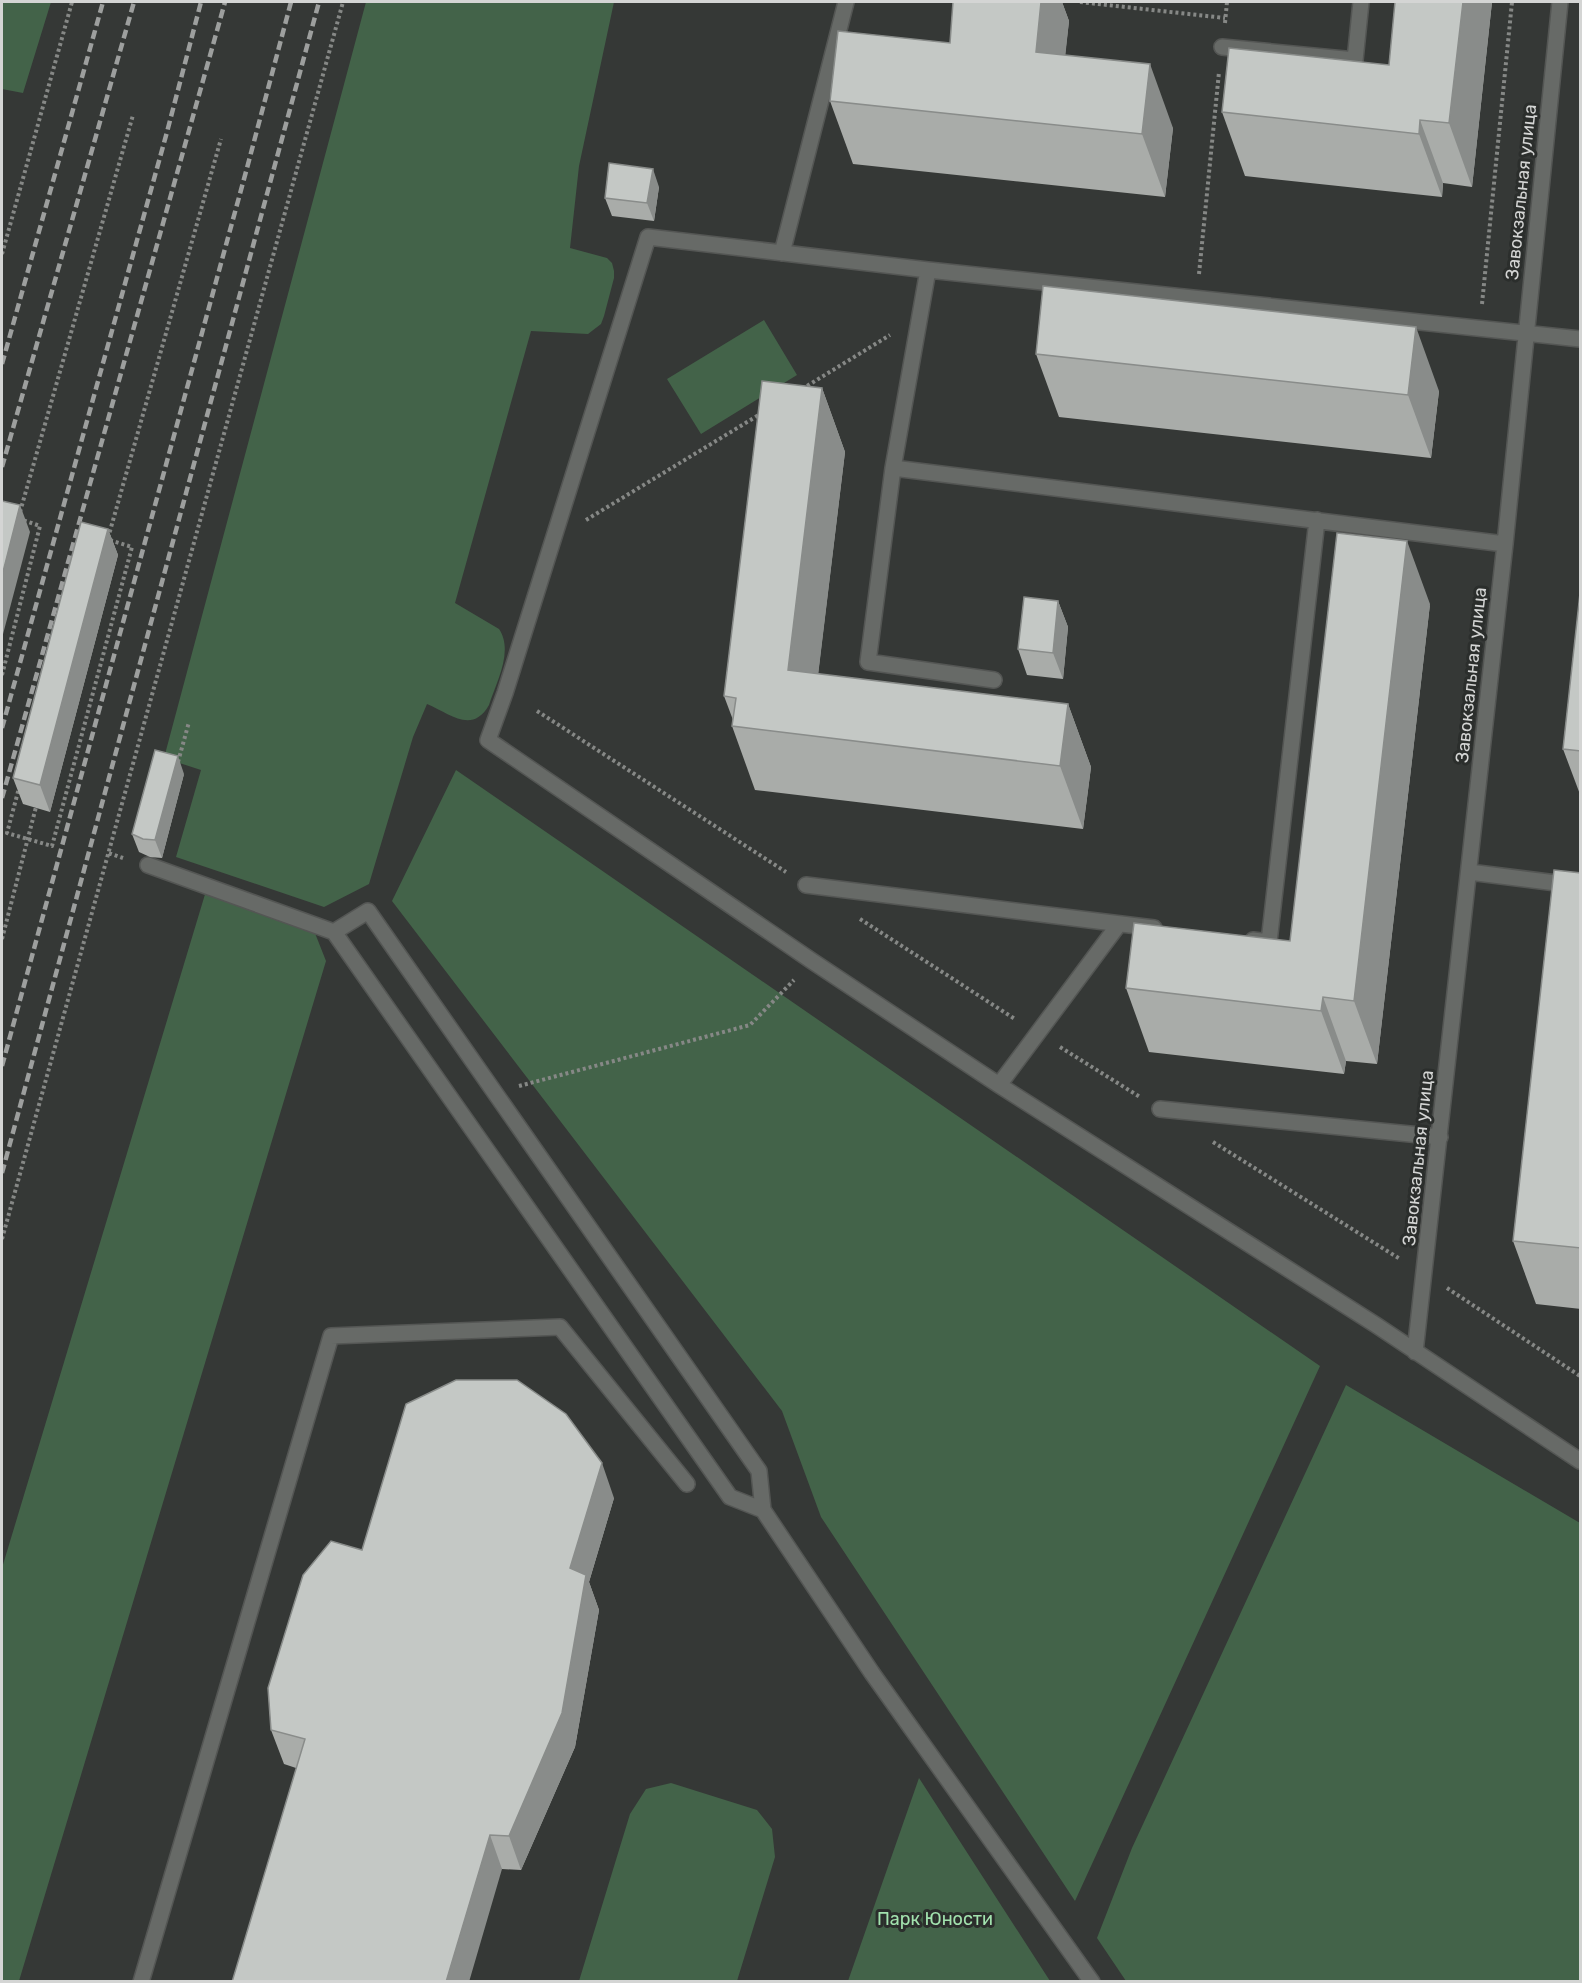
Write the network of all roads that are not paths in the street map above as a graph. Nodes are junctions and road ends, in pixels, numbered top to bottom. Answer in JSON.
{"nodes":[{"id":1,"x":846,"y":2,"type":"edge"},
{"id":2,"x":1360,"y":2,"type":"edge"},
{"id":3,"x":1560,"y":2,"type":"edge"},
{"id":4,"x":1222,"y":47,"type":"road end"},
{"id":5,"x":782,"y":253,"type":"junction"},
{"id":6,"x":928,"y":270,"type":"junction"},
{"id":7,"x":1527,"y":334,"type":"junction"},
{"id":8,"x":1581,"y":339,"type":"edge"},
{"id":9,"x":893,"y":468,"type":"junction"},
{"id":10,"x":1317,"y":520,"type":"junction"},
{"id":11,"x":1505,"y":544,"type":"junction"},
{"id":12,"x":994,"y":680,"type":"dead end"},
{"id":13,"x":148,"y":866,"type":"dead end"},
{"id":14,"x":1469,"y":872,"type":"junction"},
{"id":15,"x":806,"y":885,"type":"dead end"},
{"id":16,"x":1581,"y":886,"type":"edge"},
{"id":17,"x":1119,"y":924,"type":"junction"},
{"id":18,"x":1165,"y":929,"type":"edge"},
{"id":19,"x":334,"y":932,"type":"junction"},
{"id":20,"x":1234,"y":938,"type":"edge"},
{"id":21,"x":999,"y":1085,"type":"junction"},
{"id":22,"x":1160,"y":1109,"type":"dead end"},
{"id":23,"x":1440,"y":1137,"type":"junction"},
{"id":24,"x":1415,"y":1352,"type":"junction"},
{"id":25,"x":1581,"y":1461,"type":"edge"},
{"id":26,"x":687,"y":1484,"type":"dead end"},
{"id":27,"x":763,"y":1510,"type":"junction"},
{"id":28,"x":141,"y":1982,"type":"edge"},
{"id":29,"x":1092,"y":1982,"type":"edge"}],
"edges":[{"from":1,"to":5,"type":"street"},
{"from":2,"to":4,"type":"street"},
{"from":3,"to":7,"type":"street","name":"Завокзальная улица"},
{"from":5,"to":6,"type":"street"},
{"from":5,"to":21,"type":"street"},
{"from":6,"to":7,"type":"street"},
{"from":6,"to":9,"type":"street"},
{"from":7,"to":8,"type":"street"},
{"from":7,"to":11,"type":"street","name":"Завокзальная улица"},
{"from":9,"to":10,"type":"street"},
{"from":9,"to":12,"type":"street"},
{"from":10,"to":11,"type":"street"},
{"from":10,"to":20,"type":"street"},
{"from":11,"to":14,"type":"street","name":"Завокзальная улица"},
{"from":13,"to":19,"type":"street"},
{"from":14,"to":16,"type":"street"},
{"from":14,"to":23,"type":"street","name":"Завокзальная улица"},
{"from":15,"to":17,"type":"street"},
{"from":17,"to":18,"type":"street"},
{"from":17,"to":21,"type":"street"},
{"from":19,"to":27,"type":"street"},
{"from":19,"to":27,"type":"street"},
{"from":21,"to":24,"type":"street"},
{"from":22,"to":23,"type":"street"},
{"from":23,"to":24,"type":"street","name":"Завокзальная улица"},
{"from":24,"to":25,"type":"street"},
{"from":26,"to":28,"type":"street"},
{"from":27,"to":29,"type":"street"}]}
